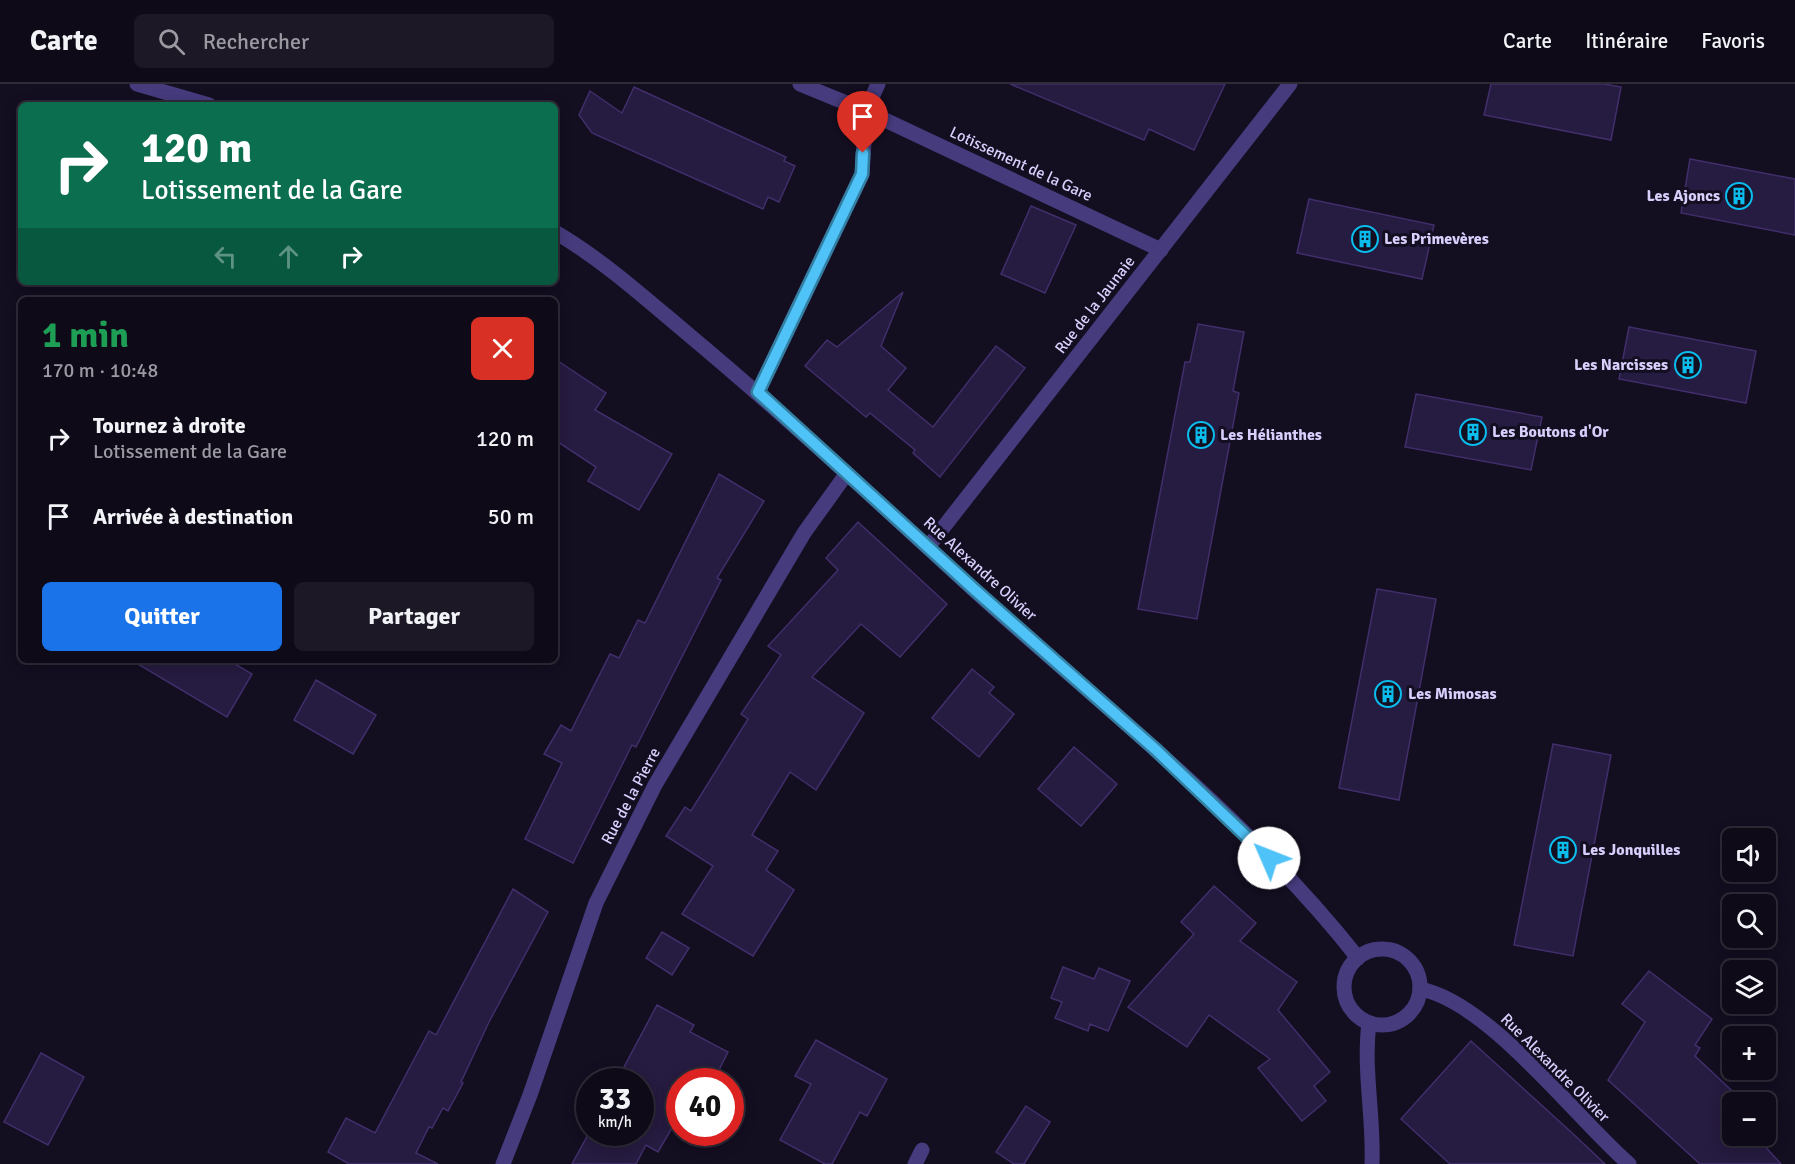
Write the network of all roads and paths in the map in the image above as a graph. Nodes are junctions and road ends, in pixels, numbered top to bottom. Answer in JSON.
{"nodes":[{"id":1,"x":137,"y":84,"type":"edge"},
{"id":2,"x":800,"y":84,"type":"edge"},
{"id":3,"x":878,"y":84,"type":"edge"},
{"id":4,"x":1290,"y":84,"type":"edge"},
{"id":5,"x":199,"y":102,"type":"edge"},
{"id":6,"x":867,"y":111,"type":"junction"},
{"id":7,"x":558,"y":234,"type":"edge"},
{"id":8,"x":1161,"y":250,"type":"junction"},
{"id":9,"x":758,"y":392,"type":"junction"},
{"id":10,"x":846,"y":473,"type":"junction"},
{"id":11,"x":928,"y":547,"type":"junction"},
{"id":12,"x":1358,"y":958,"type":"junction"},
{"id":13,"x":1420,"y":989,"type":"junction"},
{"id":14,"x":1369,"y":1023,"type":"junction"},
{"id":15,"x":503,"y":1164,"type":"edge"},
{"id":16,"x":1372,"y":1164,"type":"edge"},
{"id":17,"x":1629,"y":1164,"type":"edge"}],
"edges":[{"from":1,"to":5,"type":"street"},
{"from":2,"to":6,"type":"street","name":"Lotissement de la Gare"},
{"from":3,"to":6,"type":"street"},
{"from":4,"to":8,"type":"street","name":"Rue de la Jaunaie"},
{"from":6,"to":8,"type":"street","name":"Lotissement de la Gare"},
{"from":6,"to":9,"type":"street"},
{"from":7,"to":9,"type":"street","name":"Rue Alexandre Olivier"},
{"from":8,"to":11,"type":"street","name":"Rue de la Jaunaie"},
{"from":9,"to":10,"type":"street","name":"Rue Alexandre Olivier"},
{"from":10,"to":11,"type":"street","name":"Rue Alexandre Olivier"},
{"from":10,"to":15,"type":"street","name":"Rue de la Pierre"},
{"from":11,"to":12,"type":"street","name":"Rue Alexandre Olivier"},
{"from":12,"to":13,"type":"street"},
{"from":12,"to":14,"type":"street"},
{"from":13,"to":14,"type":"street"},
{"from":13,"to":17,"type":"street","name":"Rue Alexandre Olivier"},
{"from":14,"to":16,"type":"street"}]}
